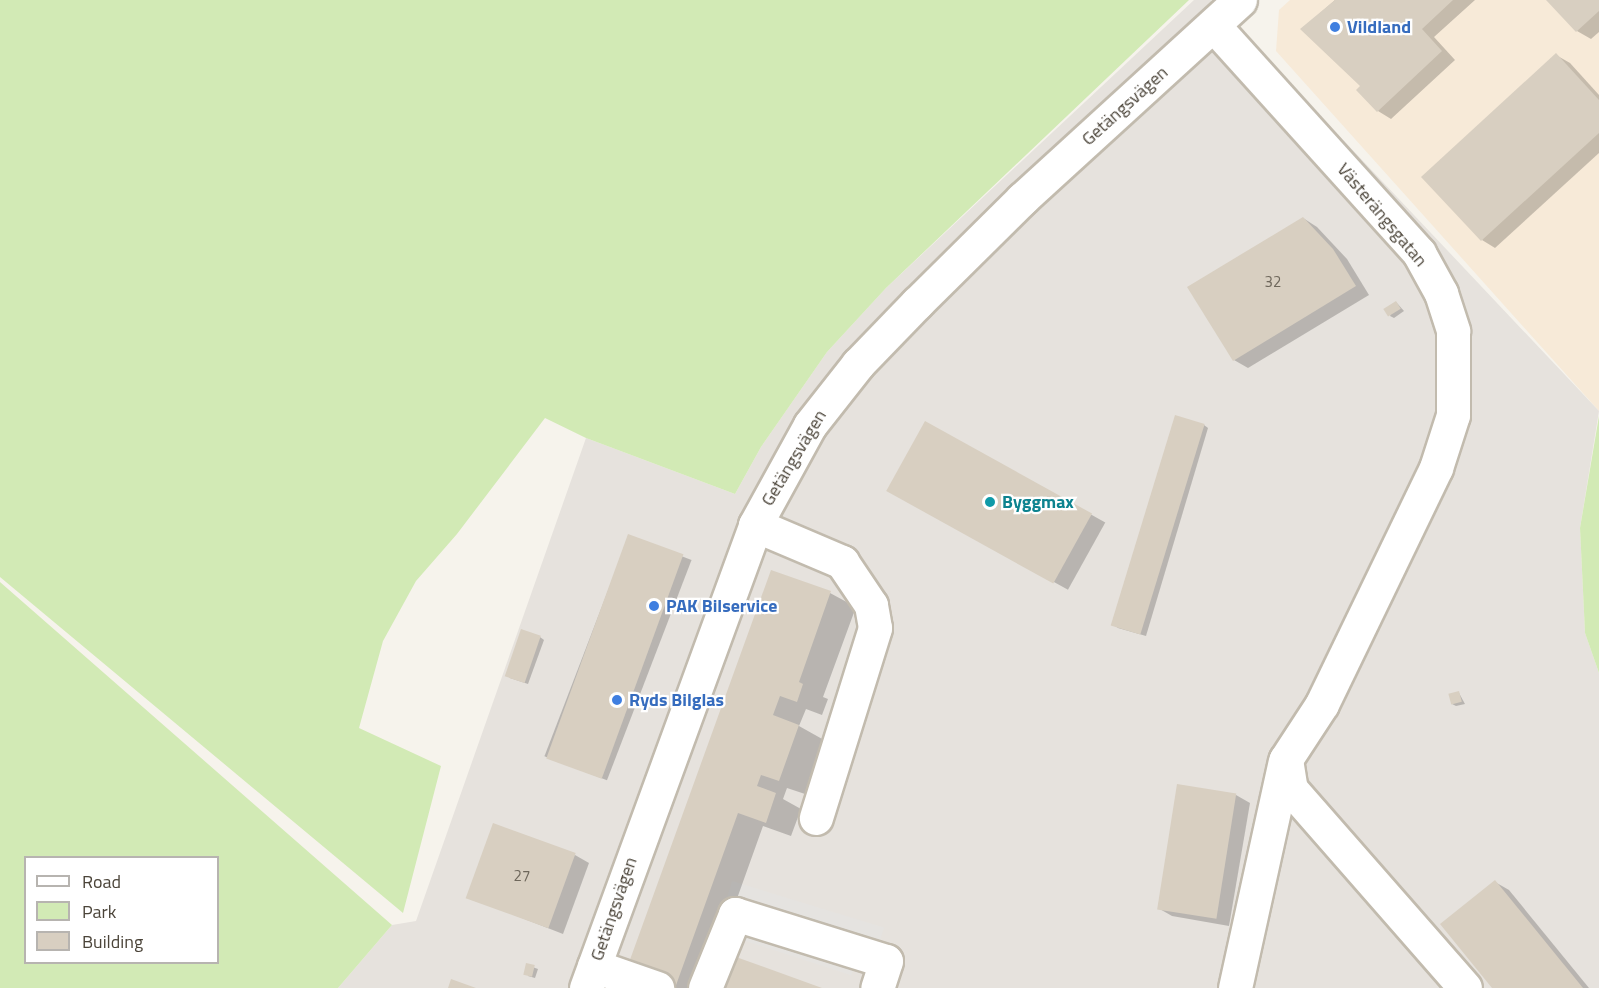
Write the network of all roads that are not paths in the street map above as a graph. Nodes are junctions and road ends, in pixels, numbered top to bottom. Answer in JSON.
{"nodes":[{"id":1,"x":1240,"y":0,"type":"edge"},
{"id":2,"x":1214,"y":26,"type":"junction"},
{"id":3,"x":755,"y":525,"type":"junction"},
{"id":4,"x":1286,"y":759,"type":"junction"},
{"id":5,"x":816,"y":818,"type":"dead end"},
{"id":6,"x":590,"y":977,"type":"edge"},
{"id":7,"x":657,"y":988,"type":"edge"},
{"id":8,"x":705,"y":988,"type":"edge"},
{"id":9,"x":877,"y":988,"type":"edge"},
{"id":10,"x":1235,"y":988,"type":"edge"},
{"id":11,"x":1466,"y":988,"type":"edge"}],
"edges":[{"from":1,"to":2,"type":"street","name":"Getängsvägen"},
{"from":2,"to":3,"type":"street","name":"Getängsvägen"},
{"from":2,"to":4,"type":"street","name":"Västerängsgatan"},
{"from":3,"to":5,"type":"street"},
{"from":3,"to":6,"type":"street","name":"Getängsvägen"},
{"from":4,"to":10,"type":"street"},
{"from":4,"to":11,"type":"street"},
{"from":6,"to":7,"type":"street"},
{"from":8,"to":9,"type":"street"}]}
